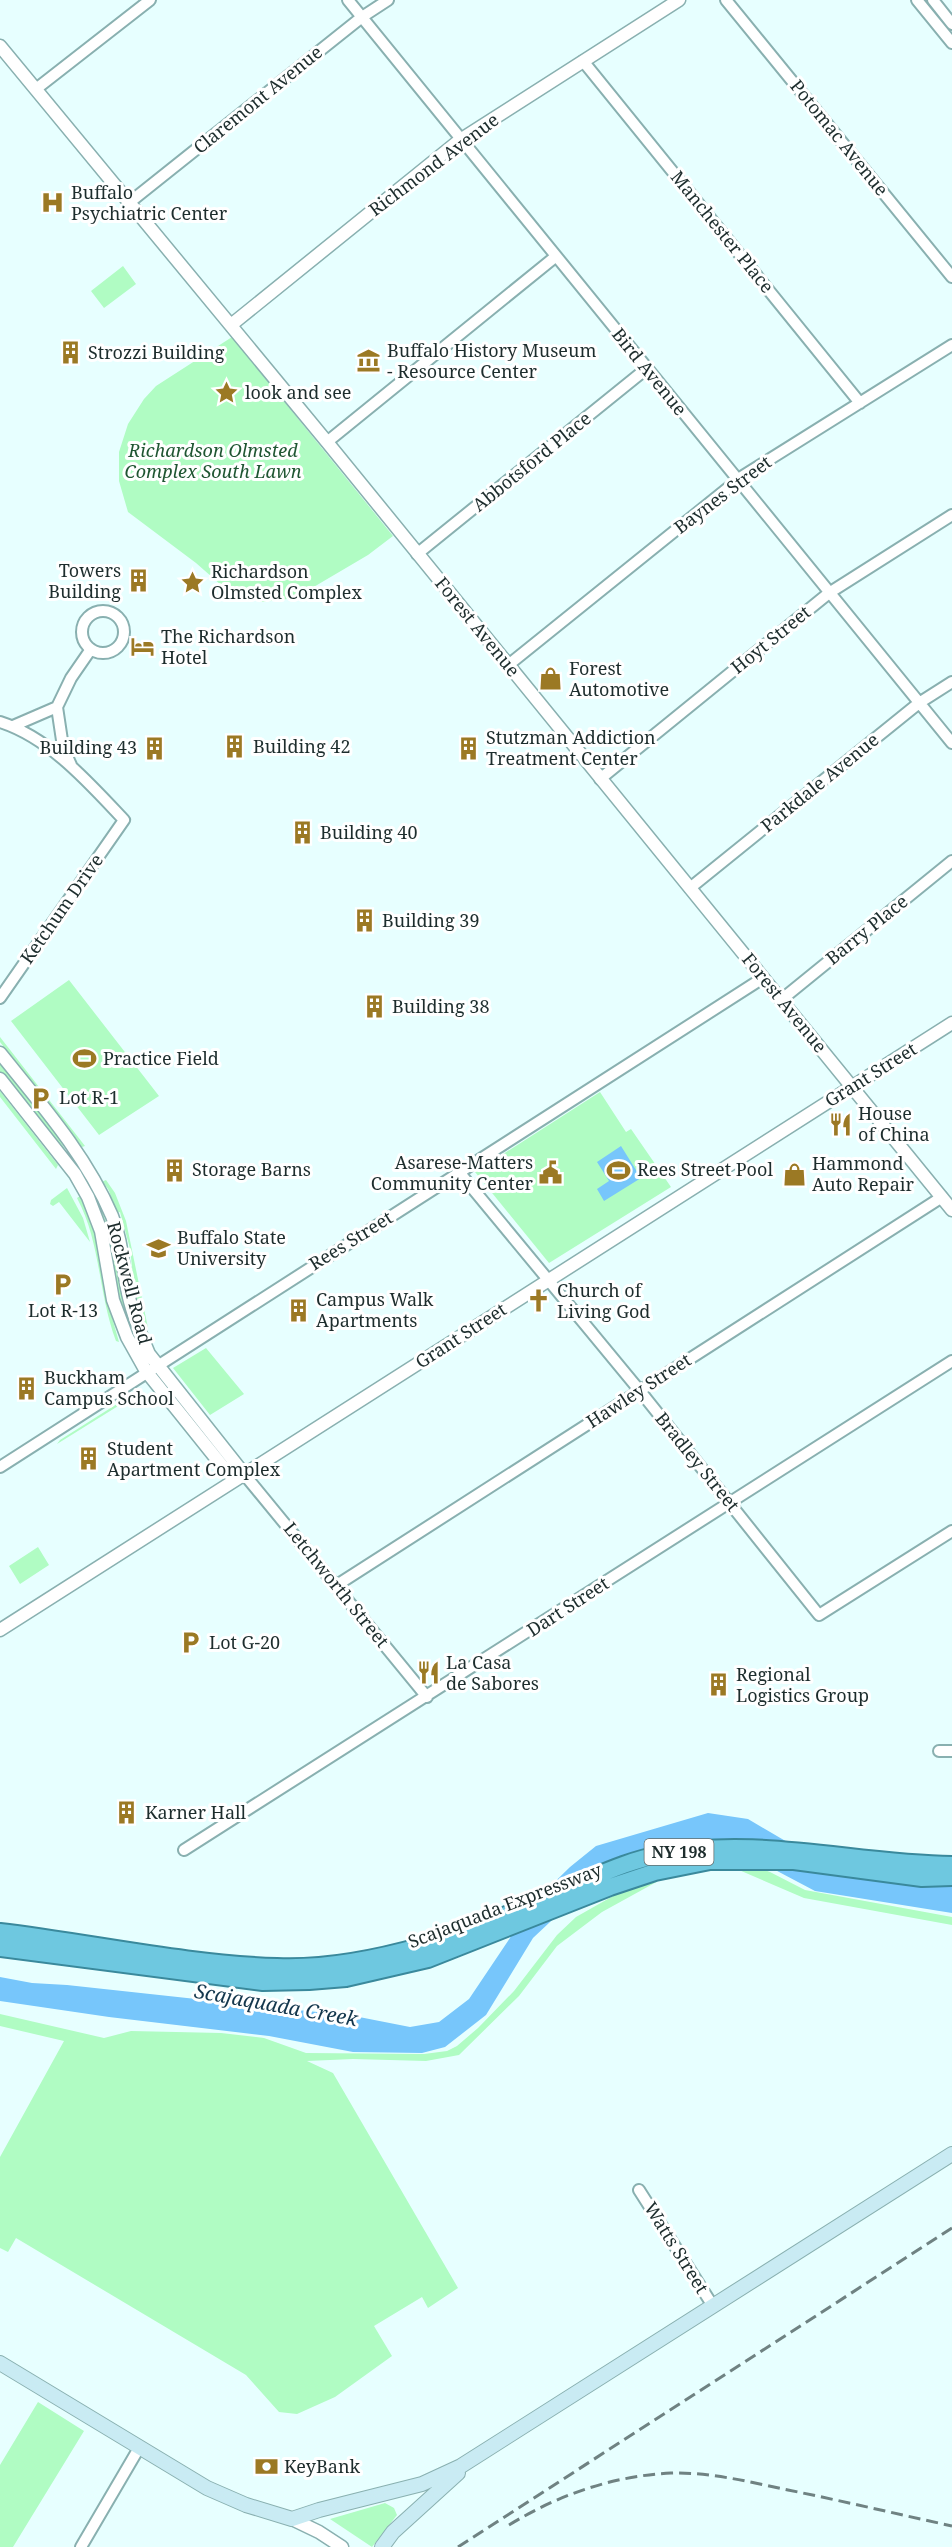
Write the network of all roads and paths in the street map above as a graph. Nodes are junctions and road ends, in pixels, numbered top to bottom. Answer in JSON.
{"nodes":[{"id":1,"x":150,"y":0,"type":"edge"},
{"id":2,"x":348,"y":0,"type":"edge"},
{"id":3,"x":388,"y":0,"type":"edge"},
{"id":4,"x":679,"y":0,"type":"edge"},
{"id":5,"x":726,"y":0,"type":"edge"},
{"id":6,"x":916,"y":0,"type":"edge"},
{"id":7,"x":933,"y":0,"type":"edge"},
{"id":8,"x":362,"y":17,"type":"junction"},
{"id":9,"x":952,"y":24,"type":"edge"},
{"id":10,"x":943,"y":32,"type":"junction"},
{"id":11,"x":952,"y":43,"type":"edge"},
{"id":12,"x":0,"y":46,"type":"edge"},
{"id":13,"x":583,"y":61,"type":"junction"},
{"id":14,"x":36,"y":89,"type":"junction"},
{"id":15,"x":460,"y":140,"type":"junction"},
{"id":16,"x":130,"y":202,"type":"junction"},
{"id":17,"x":555,"y":257,"type":"junction"},
{"id":18,"x":952,"y":277,"type":"edge"},
{"id":19,"x":231,"y":325,"type":"junction"},
{"id":20,"x":952,"y":345,"type":"edge"},
{"id":21,"x":646,"y":369,"type":"junction"},
{"id":22,"x":860,"y":403,"type":"junction"},
{"id":23,"x":327,"y":441,"type":"junction"},
{"id":24,"x":738,"y":480,"type":"junction"},
{"id":25,"x":952,"y":514,"type":"edge"},
{"id":26,"x":417,"y":554,"type":"junction"},
{"id":27,"x":829,"y":593,"type":"junction"},
{"id":28,"x":91,"y":649,"type":"dead end"},
{"id":29,"x":507,"y":666,"type":"junction"},
{"id":30,"x":952,"y":682,"type":"edge"},
{"id":31,"x":919,"y":703,"type":"junction"},
{"id":32,"x":57,"y":707,"type":"junction"},
{"id":33,"x":0,"y":722,"type":"edge"},
{"id":34,"x":13,"y":726,"type":"junction"},
{"id":35,"x":952,"y":744,"type":"edge"},
{"id":36,"x":72,"y":765,"type":"junction"},
{"id":37,"x":600,"y":779,"type":"junction"},
{"id":38,"x":952,"y":861,"type":"edge"},
{"id":39,"x":690,"y":888,"type":"junction"},
{"id":40,"x":763,"y":978,"type":"junction"},
{"id":41,"x":0,"y":998,"type":"edge"},
{"id":42,"x":781,"y":1000,"type":"junction"},
{"id":43,"x":952,"y":1023,"type":"edge"},
{"id":44,"x":0,"y":1053,"type":"edge"},
{"id":45,"x":0,"y":1079,"type":"edge"},
{"id":46,"x":852,"y":1087,"type":"junction"},
{"id":47,"x":459,"y":1172,"type":"junction"},
{"id":48,"x":942,"y":1197,"type":"junction"},
{"id":49,"x":952,"y":1210,"type":"edge"},
{"id":50,"x":548,"y":1280,"type":"junction"},
{"id":51,"x":952,"y":1361,"type":"edge"},
{"id":52,"x":152,"y":1368,"type":"junction"},
{"id":53,"x":640,"y":1391,"type":"junction"},
{"id":54,"x":0,"y":1467,"type":"edge"},
{"id":55,"x":244,"y":1474,"type":"junction"},
{"id":56,"x":730,"y":1504,"type":"junction"},
{"id":57,"x":952,"y":1531,"type":"edge"},
{"id":58,"x":337,"y":1586,"type":"junction"},
{"id":59,"x":0,"y":1630,"type":"edge"},
{"id":60,"x":427,"y":1697,"type":"junction"},
{"id":61,"x":939,"y":1751,"type":"dead end"},
{"id":62,"x":952,"y":1751,"type":"edge"},
{"id":63,"x":184,"y":1850,"type":"dead end"},
{"id":64,"x":952,"y":1865,"type":"edge"},
{"id":65,"x":952,"y":1877,"type":"edge"},
{"id":66,"x":5,"y":1931,"type":"edge"},
{"id":67,"x":0,"y":1948,"type":"edge"},
{"id":68,"x":425,"y":1952,"type":"junction"},
{"id":69,"x":952,"y":2154,"type":"edge"},
{"id":70,"x":639,"y":2190,"type":"dead end"},
{"id":71,"x":713,"y":2306,"type":"junction"},
{"id":72,"x":0,"y":2363,"type":"edge"},
{"id":73,"x":138,"y":2448,"type":"junction"},
{"id":74,"x":473,"y":2459,"type":"junction"},
{"id":75,"x":291,"y":2519,"type":"junction"},
{"id":76,"x":81,"y":2547,"type":"edge"},
{"id":77,"x":342,"y":2547,"type":"edge"},
{"id":78,"x":382,"y":2547,"type":"edge"}],
"edges":[{"from":1,"to":14,"type":"street"},
{"from":2,"to":8,"type":"street","name":"Bird Avenue"},
{"from":3,"to":8,"type":"street","name":"Claremont Avenue"},
{"from":4,"to":13,"type":"street","name":"Richmond Avenue"},
{"from":5,"to":18,"type":"street","name":"Potomac Avenue"},
{"from":6,"to":10,"type":"street"},
{"from":7,"to":9,"type":"street"},
{"from":8,"to":15,"type":"street","name":"Bird Avenue"},
{"from":8,"to":16,"type":"street","name":"Claremont Avenue"},
{"from":9,"to":10,"type":"street"},
{"from":10,"to":11,"type":"street"},
{"from":12,"to":14,"type":"street","name":"Forest Avenue"},
{"from":13,"to":15,"type":"street","name":"Richmond Avenue"},
{"from":13,"to":22,"type":"street","name":"Manchester Place"},
{"from":14,"to":16,"type":"street","name":"Forest Avenue"},
{"from":15,"to":17,"type":"street","name":"Bird Avenue"},
{"from":15,"to":19,"type":"street","name":"Richmond Avenue"},
{"from":16,"to":19,"type":"street","name":"Forest Avenue"},
{"from":17,"to":21,"type":"street","name":"Bird Avenue"},
{"from":17,"to":23,"type":"street"},
{"from":19,"to":23,"type":"street","name":"Forest Avenue"},
{"from":20,"to":22,"type":"street","name":"Baynes Street"},
{"from":21,"to":24,"type":"street","name":"Bird Avenue"},
{"from":21,"to":26,"type":"street","name":"Abbotsford Place"},
{"from":22,"to":24,"type":"street","name":"Baynes Street"},
{"from":23,"to":26,"type":"street","name":"Forest Avenue"},
{"from":24,"to":27,"type":"street","name":"Bird Avenue"},
{"from":24,"to":29,"type":"street","name":"Baynes Street"},
{"from":25,"to":27,"type":"street","name":"Hoyt Street"},
{"from":26,"to":29,"type":"street","name":"Forest Avenue"},
{"from":27,"to":31,"type":"street","name":"Bird Avenue"},
{"from":27,"to":37,"type":"street","name":"Hoyt Street"},
{"from":28,"to":32,"type":"street"},
{"from":29,"to":37,"type":"street","name":"Forest Avenue"},
{"from":30,"to":31,"type":"street","name":"Parkdale Avenue"},
{"from":31,"to":35,"type":"street","name":"Bird Avenue"},
{"from":31,"to":39,"type":"street","name":"Parkdale Avenue"},
{"from":32,"to":34,"type":"street"},
{"from":32,"to":36,"type":"street"},
{"from":33,"to":34,"type":"street"},
{"from":34,"to":36,"type":"street"},
{"from":36,"to":41,"type":"street","name":"Ketchum Drive"},
{"from":37,"to":39,"type":"street","name":"Forest Avenue"},
{"from":38,"to":42,"type":"street","name":"Barry Place"},
{"from":39,"to":40,"type":"street","name":"Forest Avenue"},
{"from":40,"to":42,"type":"street","name":"Forest Avenue"},
{"from":40,"to":47,"type":"street","name":"Rees Street"},
{"from":42,"to":46,"type":"street","name":"Forest Avenue"},
{"from":43,"to":46,"type":"street","name":"Grant Street"},
{"from":44,"to":52,"type":"street","name":"Rockwell Road"},
{"from":45,"to":52,"type":"street","name":"Rockwell Road"},
{"from":46,"to":48,"type":"street","name":"Forest Avenue"},
{"from":46,"to":50,"type":"street","name":"Grant Street"},
{"from":47,"to":50,"type":"street","name":"Bradley Street"},
{"from":47,"to":52,"type":"street","name":"Rees Street"},
{"from":48,"to":49,"type":"street","name":"Forest Avenue"},
{"from":48,"to":53,"type":"street","name":"Hawley Street"},
{"from":50,"to":53,"type":"street","name":"Bradley Street"},
{"from":50,"to":55,"type":"street","name":"Grant Street"},
{"from":51,"to":56,"type":"street","name":"Dart Street"},
{"from":52,"to":54,"type":"street","name":"Rees Street"},
{"from":52,"to":55,"type":"street","name":"Letchworth Street"},
{"from":53,"to":56,"type":"street","name":"Bradley Street"},
{"from":53,"to":58,"type":"street","name":"Hawley Street"},
{"from":55,"to":58,"type":"street","name":"Letchworth Street"},
{"from":55,"to":59,"type":"street","name":"Grant Street"},
{"from":56,"to":57,"type":"street","name":"Bradley Street"},
{"from":56,"to":60,"type":"street","name":"Dart Street"},
{"from":58,"to":60,"type":"street","name":"Letchworth Street"},
{"from":60,"to":63,"type":"street","name":"Dart Street"},
{"from":61,"to":62,"type":"street"},
{"from":64,"to":68,"type":"highway","name":"Scajaquada Expressway","number":"NY 198"},
{"from":65,"to":68,"type":"highway","name":"Scajaquada Expressway","number":"NY 198"},
{"from":66,"to":68,"type":"highway","name":"Scajaquada Expressway","number":"NY 198"},
{"from":67,"to":68,"type":"highway","name":"Scajaquada Expressway","number":"NY 198"},
{"from":69,"to":71,"type":"main road"},
{"from":70,"to":71,"type":"street","name":"Watts Street"},
{"from":71,"to":74,"type":"main road"},
{"from":72,"to":73,"type":"main road"},
{"from":73,"to":75,"type":"main road"},
{"from":73,"to":76,"type":"street"},
{"from":74,"to":75,"type":"main road"},
{"from":74,"to":78,"type":"main road"},
{"from":75,"to":77,"type":"street"}]}
